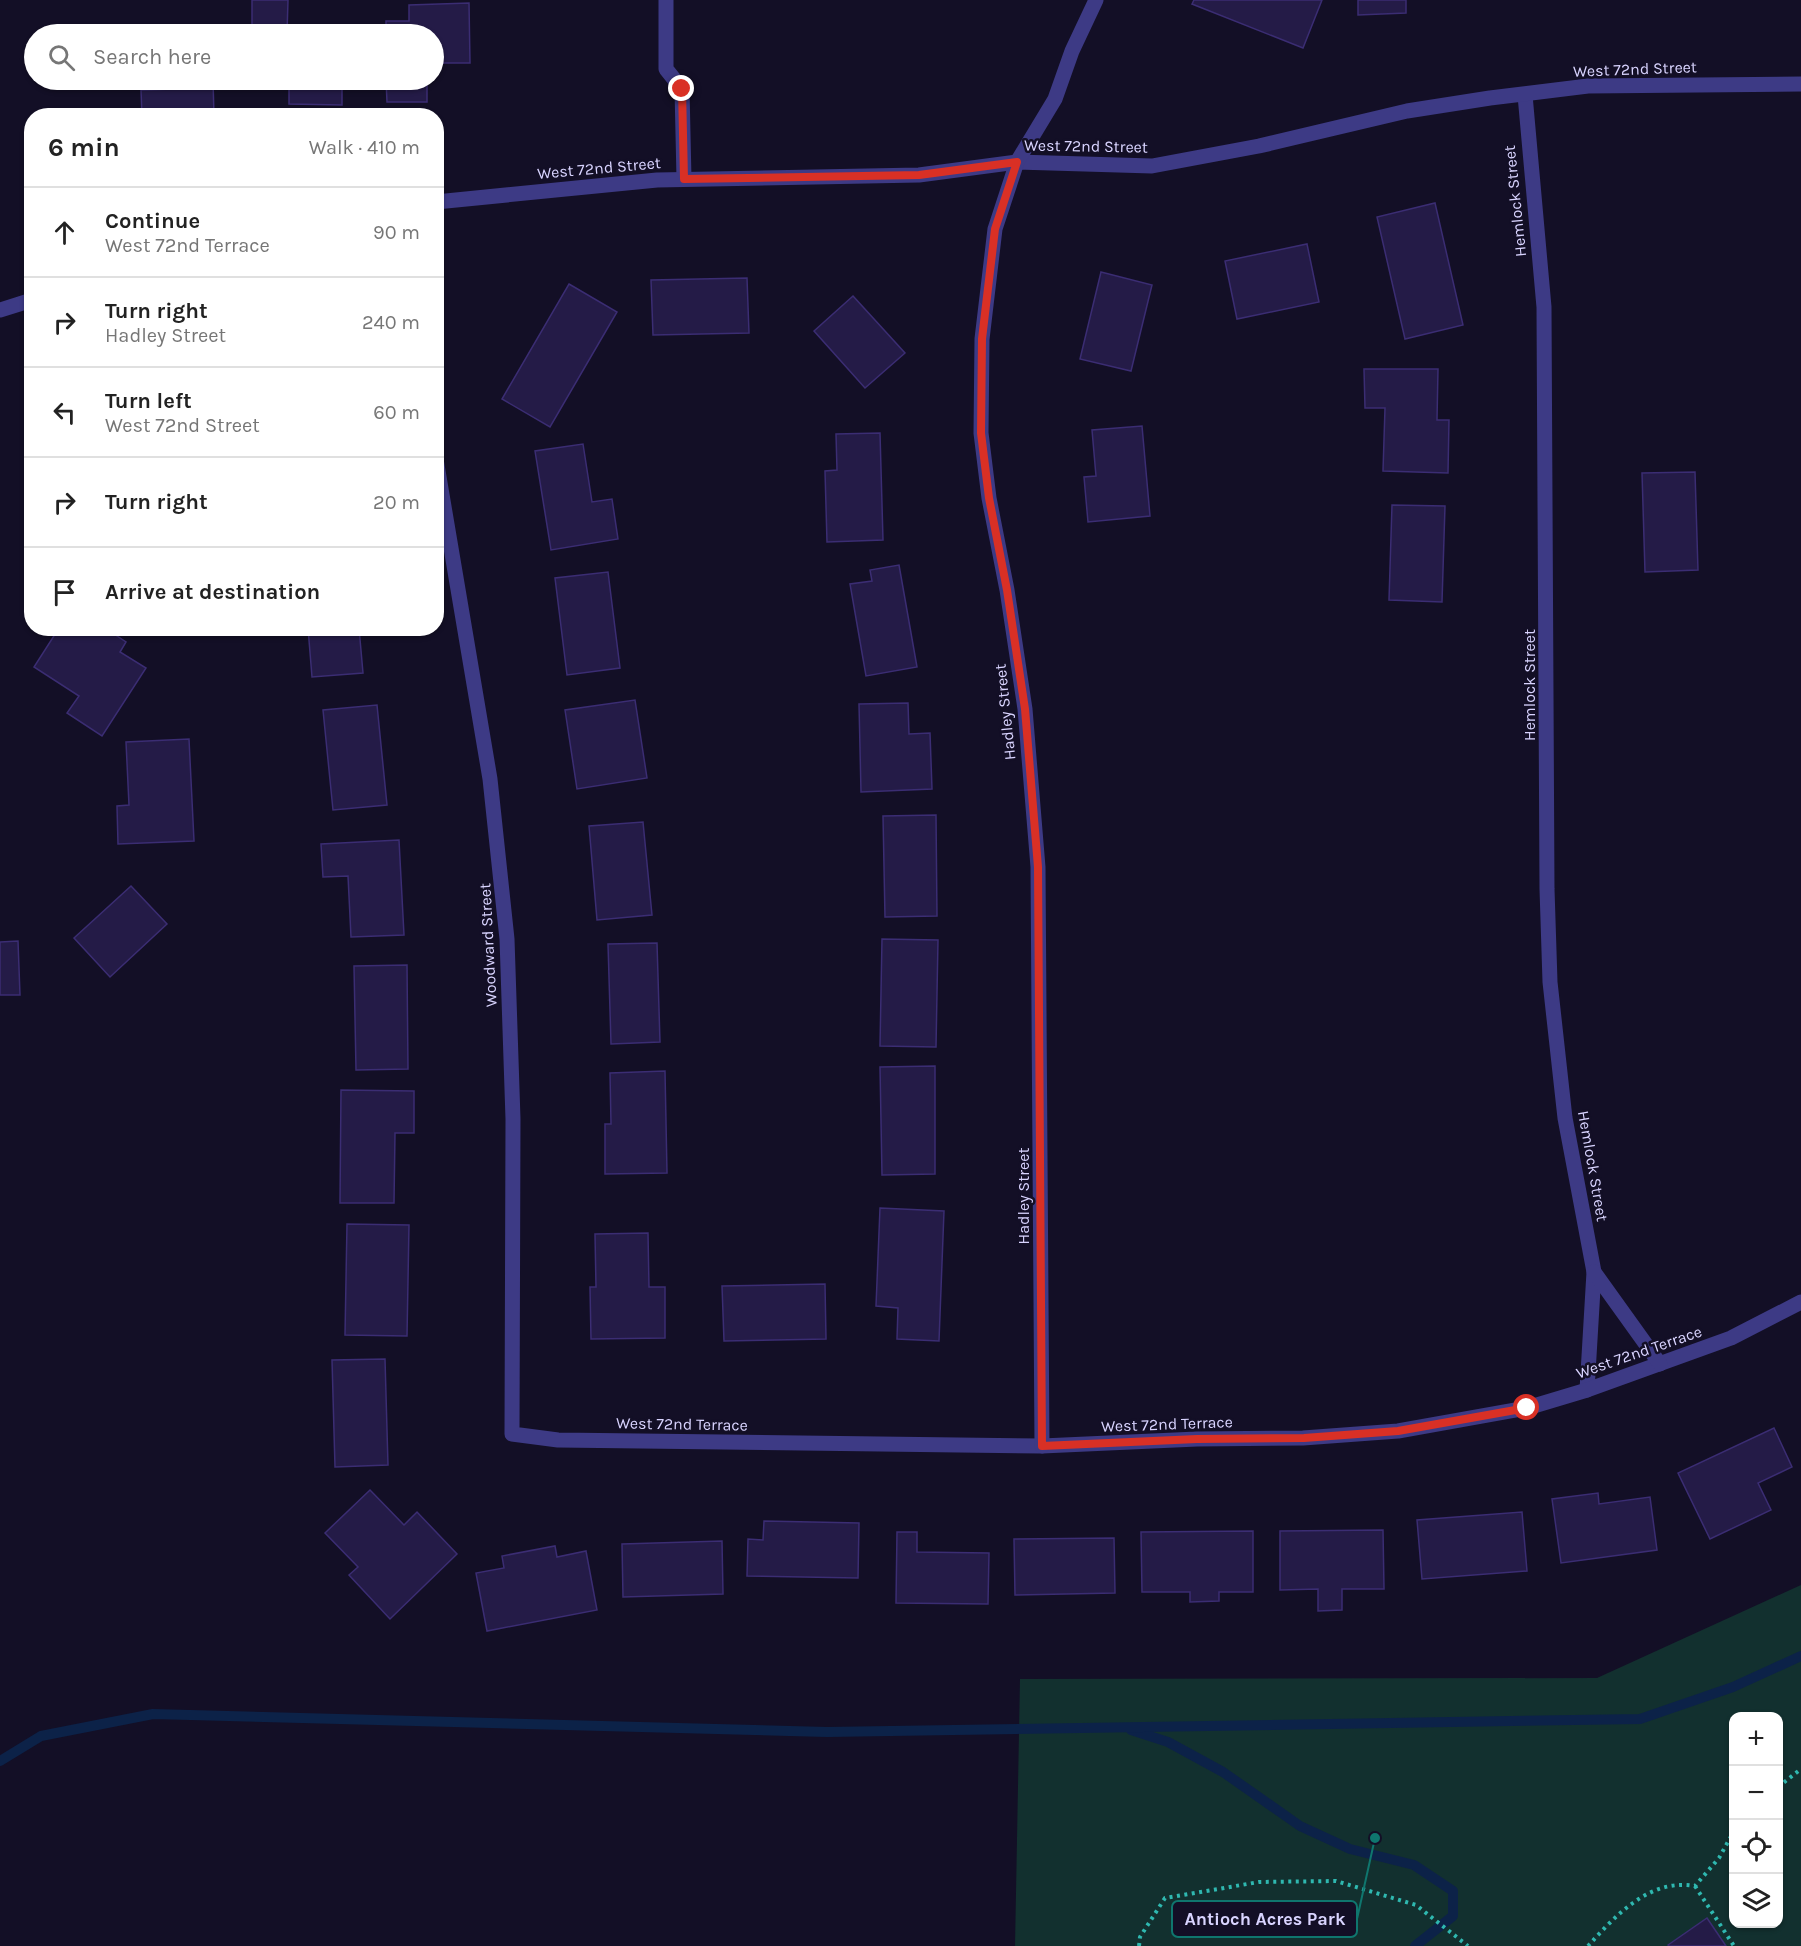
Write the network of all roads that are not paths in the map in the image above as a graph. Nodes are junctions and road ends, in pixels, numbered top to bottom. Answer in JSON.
{"nodes":[{"id":1,"x":666,"y":0,"type":"edge"},
{"id":2,"x":1096,"y":0,"type":"edge"},
{"id":3,"x":1801,"y":84,"type":"edge"},
{"id":4,"x":1525,"y":95,"type":"junction"},
{"id":5,"x":1017,"y":162,"type":"junction"},
{"id":6,"x":684,"y":179,"type":"junction"},
{"id":7,"x":444,"y":201,"type":"edge"},
{"id":8,"x":24,"y":302,"type":"edge"},
{"id":9,"x":0,"y":310,"type":"edge"},
{"id":10,"x":444,"y":506,"type":"edge"},
{"id":11,"x":1594,"y":1272,"type":"junction"},
{"id":12,"x":1801,"y":1302,"type":"edge"},
{"id":13,"x":1660,"y":1364,"type":"junction"},
{"id":14,"x":1587,"y":1390,"type":"junction"},
{"id":15,"x":512,"y":1434,"type":"joint"},
{"id":16,"x":1042,"y":1446,"type":"junction"}],
"edges":[{"from":1,"to":6,"type":"street"},
{"from":2,"to":5,"type":"street","name":"Hadley Street"},
{"from":3,"to":4,"type":"street","name":"West 72nd Street"},
{"from":4,"to":5,"type":"street","name":"West 72nd Street"},
{"from":4,"to":11,"type":"street","name":"Hemlock Street"},
{"from":5,"to":6,"type":"street","name":"West 72nd Street"},
{"from":5,"to":16,"type":"street","name":"Hadley Street"},
{"from":6,"to":7,"type":"street","name":"West 72nd Street"},
{"from":8,"to":9,"type":"street"},
{"from":10,"to":15,"type":"street","name":"Woodward Street"},
{"from":11,"to":13,"type":"street","name":"Hemlock Street"},
{"from":11,"to":14,"type":"street","name":"Hemlock Street"},
{"from":12,"to":13,"type":"street","name":"West 72nd Terrace"},
{"from":13,"to":14,"type":"street","name":"West 72nd Terrace"},
{"from":14,"to":16,"type":"street","name":"West 72nd Terrace"},
{"from":15,"to":16,"type":"street","name":"West 72nd Terrace"}]}
